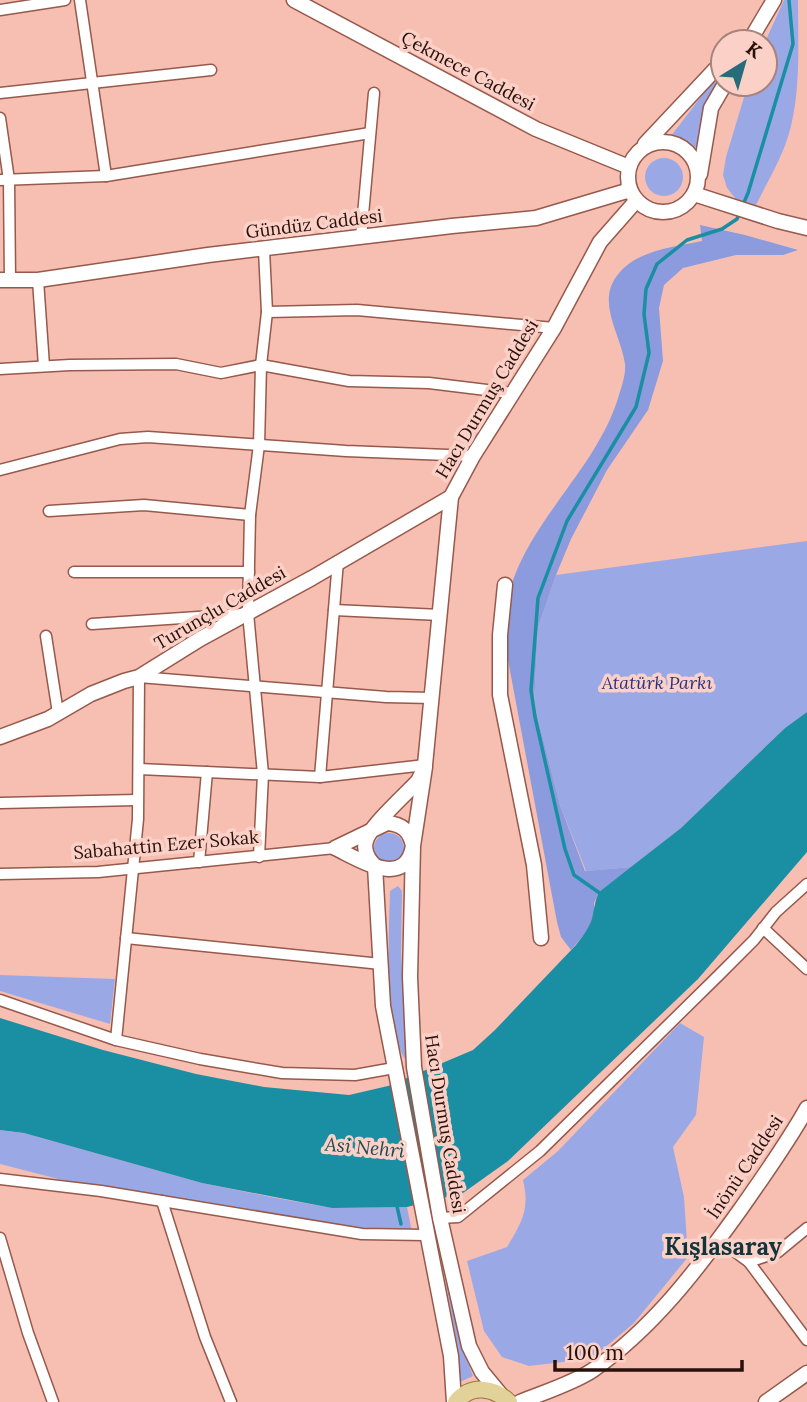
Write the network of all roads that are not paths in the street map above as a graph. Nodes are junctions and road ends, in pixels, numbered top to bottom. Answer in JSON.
{"nodes":[{"id":1,"x":65,"y":0,"type":"edge"},
{"id":2,"x":80,"y":0,"type":"edge"},
{"id":3,"x":294,"y":0,"type":"edge"},
{"id":4,"x":774,"y":0,"type":"edge"},
{"id":5,"x":0,"y":10,"type":"edge"},
{"id":6,"x":762,"y":19,"type":"junction"},
{"id":7,"x":754,"y":28,"type":"edge"},
{"id":8,"x":757,"y":28,"type":"edge"},
{"id":9,"x":211,"y":70,"type":"dead end"},
{"id":10,"x":709,"y":76,"type":"edge"},
{"id":11,"x":92,"y":82,"type":"junction"},
{"id":12,"x":0,"y":93,"type":"edge"},
{"id":13,"x":374,"y":93,"type":"dead end"},
{"id":14,"x":717,"y":98,"type":"edge"},
{"id":15,"x":0,"y":118,"type":"edge"},
{"id":16,"x":370,"y":132,"type":"junction"},
{"id":17,"x":642,"y":148,"type":"junction"},
{"id":18,"x":629,"y":167,"type":"junction"},
{"id":19,"x":106,"y":176,"type":"junction"},
{"id":20,"x":699,"y":179,"type":"junction"},
{"id":21,"x":4,"y":180,"type":"edge"},
{"id":22,"x":694,"y":194,"type":"junction"},
{"id":23,"x":633,"y":196,"type":"junction"},
{"id":24,"x":807,"y":228,"type":"edge"},
{"id":25,"x":361,"y":237,"type":"junction"},
{"id":26,"x":264,"y":250,"type":"junction"},
{"id":27,"x":5,"y":280,"type":"edge"},
{"id":28,"x":38,"y":280,"type":"junction"},
{"id":29,"x":267,"y":312,"type":"junction"},
{"id":30,"x":554,"y":328,"type":"junction"},
{"id":31,"x":261,"y":365,"type":"junction"},
{"id":32,"x":44,"y":366,"type":"junction"},
{"id":33,"x":0,"y":369,"type":"edge"},
{"id":34,"x":511,"y":393,"type":"junction"},
{"id":35,"x":259,"y":444,"type":"junction"},
{"id":36,"x":473,"y":456,"type":"junction"},
{"id":37,"x":0,"y":470,"type":"edge"},
{"id":38,"x":451,"y":497,"type":"junction"},
{"id":39,"x":49,"y":511,"type":"dead end"},
{"id":40,"x":250,"y":515,"type":"junction"},
{"id":41,"x":338,"y":562,"type":"junction"},
{"id":42,"x":74,"y":572,"type":"dead end"},
{"id":43,"x":248,"y":572,"type":"junction"},
{"id":44,"x":505,"y":585,"type":"dead end"},
{"id":45,"x":334,"y":610,"type":"junction"},
{"id":46,"x":248,"y":613,"type":"junction"},
{"id":47,"x":440,"y":615,"type":"junction"},
{"id":48,"x":92,"y":624,"type":"dead end"},
{"id":49,"x":46,"y":636,"type":"dead end"},
{"id":50,"x":139,"y":677,"type":"junction"},
{"id":51,"x":255,"y":687,"type":"junction"},
{"id":52,"x":327,"y":690,"type":"junction"},
{"id":53,"x":433,"y":698,"type":"junction"},
{"id":54,"x":58,"y":713,"type":"junction"},
{"id":55,"x":0,"y":737,"type":"edge"},
{"id":56,"x":425,"y":766,"type":"junction"},
{"id":57,"x":139,"y":769,"type":"junction"},
{"id":58,"x":207,"y":772,"type":"junction"},
{"id":59,"x":262,"y":774,"type":"junction"},
{"id":60,"x":320,"y":776,"type":"junction"},
{"id":61,"x":137,"y":800,"type":"junction"},
{"id":62,"x":0,"y":803,"type":"edge"},
{"id":63,"x":375,"y":827,"type":"junction"},
{"id":64,"x":413,"y":846,"type":"junction"},
{"id":65,"x":335,"y":848,"type":"junction"},
{"id":66,"x":259,"y":857,"type":"junction"},
{"id":67,"x":199,"y":862,"type":"junction"},
{"id":68,"x":375,"y":866,"type":"junction"},
{"id":69,"x":134,"y":869,"type":"junction"},
{"id":70,"x":0,"y":874,"type":"edge"},
{"id":71,"x":807,"y":884,"type":"edge"},
{"id":72,"x":763,"y":928,"type":"junction"},
{"id":73,"x":127,"y":938,"type":"junction"},
{"id":74,"x":541,"y":938,"type":"dead end"},
{"id":75,"x":381,"y":964,"type":"junction"},
{"id":76,"x":807,"y":969,"type":"edge"},
{"id":77,"x":0,"y":1000,"type":"edge"},
{"id":78,"x":116,"y":1040,"type":"junction"},
{"id":79,"x":394,"y":1068,"type":"junction"},
{"id":80,"x":807,"y":1108,"type":"edge"},
{"id":81,"x":0,"y":1179,"type":"edge"},
{"id":82,"x":162,"y":1201,"type":"junction"},
{"id":83,"x":440,"y":1218,"type":"junction"},
{"id":84,"x":807,"y":1228,"type":"edge"},
{"id":85,"x":425,"y":1231,"type":"junction"},
{"id":86,"x":0,"y":1238,"type":"edge"},
{"id":87,"x":719,"y":1240,"type":"junction"},
{"id":88,"x":749,"y":1262,"type":"junction"},
{"id":89,"x":807,"y":1340,"type":"edge"},
{"id":90,"x":807,"y":1373,"type":"edge"},
{"id":91,"x":505,"y":1398,"type":"edge"},
{"id":92,"x":53,"y":1402,"type":"edge"},
{"id":93,"x":230,"y":1402,"type":"edge"},
{"id":94,"x":455,"y":1402,"type":"edge"},
{"id":95,"x":520,"y":1402,"type":"edge"},
{"id":96,"x":766,"y":1402,"type":"edge"}],
"edges":[{"from":1,"to":5,"type":"street"},
{"from":2,"to":11,"type":"street"},
{"from":3,"to":18,"type":"main road","name":"Çekmece Caddesi"},
{"from":4,"to":6,"type":"main road"},
{"from":6,"to":7,"type":"main road"},
{"from":6,"to":8,"type":"main road"},
{"from":9,"to":11,"type":"street"},
{"from":10,"to":17,"type":"main road"},
{"from":11,"to":12,"type":"street"},
{"from":11,"to":19,"type":"street"},
{"from":13,"to":16,"type":"street"},
{"from":14,"to":20,"type":"main road"},
{"from":15,"to":21,"type":"street"},
{"from":16,"to":19,"type":"street"},
{"from":16,"to":25,"type":"street"},
{"from":17,"to":18,"type":"main road"},
{"from":17,"to":20,"type":"main road"},
{"from":18,"to":23,"type":"main road"},
{"from":19,"to":21,"type":"street"},
{"from":20,"to":22,"type":"main road"},
{"from":21,"to":27,"type":"street"},
{"from":22,"to":23,"type":"main road"},
{"from":22,"to":24,"type":"main road"},
{"from":23,"to":25,"type":"main road","name":"Gündüz Caddesi"},
{"from":23,"to":30,"type":"main road","name":"Hacı Durmuş Caddesi"},
{"from":25,"to":26,"type":"main road","name":"Gündüz Caddesi"},
{"from":26,"to":28,"type":"main road","name":"Gündüz Caddesi"},
{"from":26,"to":29,"type":"street"},
{"from":27,"to":28,"type":"main road","name":"Gündüz Caddesi"},
{"from":28,"to":32,"type":"street"},
{"from":29,"to":30,"type":"street"},
{"from":29,"to":31,"type":"street"},
{"from":30,"to":34,"type":"main road","name":"Hacı Durmuş Caddesi"},
{"from":31,"to":32,"type":"street"},
{"from":31,"to":34,"type":"street"},
{"from":31,"to":35,"type":"street"},
{"from":32,"to":33,"type":"street"},
{"from":34,"to":36,"type":"main road","name":"Hacı Durmuş Caddesi"},
{"from":35,"to":36,"type":"street"},
{"from":35,"to":37,"type":"street"},
{"from":35,"to":40,"type":"street"},
{"from":36,"to":38,"type":"main road","name":"Hacı Durmuş Caddesi"},
{"from":38,"to":41,"type":"main road","name":"Turunçlu Caddesi"},
{"from":38,"to":47,"type":"main road","name":"Hacı Durmuş Caddesi"},
{"from":39,"to":40,"type":"street"},
{"from":40,"to":43,"type":"street"},
{"from":41,"to":45,"type":"street"},
{"from":41,"to":46,"type":"main road","name":"Turunçlu Caddesi"},
{"from":42,"to":43,"type":"street"},
{"from":43,"to":46,"type":"street"},
{"from":44,"to":74,"type":"main road"},
{"from":45,"to":47,"type":"street"},
{"from":45,"to":52,"type":"street"},
{"from":46,"to":48,"type":"street"},
{"from":46,"to":50,"type":"main road","name":"Turunçlu Caddesi"},
{"from":46,"to":51,"type":"street"},
{"from":47,"to":53,"type":"main road","name":"Hacı Durmuş Caddesi"},
{"from":49,"to":54,"type":"street"},
{"from":50,"to":51,"type":"street"},
{"from":50,"to":54,"type":"main road","name":"Turunçlu Caddesi"},
{"from":50,"to":57,"type":"street"},
{"from":51,"to":52,"type":"street"},
{"from":51,"to":59,"type":"street"},
{"from":52,"to":53,"type":"street"},
{"from":52,"to":60,"type":"street"},
{"from":53,"to":56,"type":"main road","name":"Hacı Durmuş Caddesi"},
{"from":54,"to":55,"type":"main road","name":"Turunçlu Caddesi"},
{"from":56,"to":60,"type":"street"},
{"from":56,"to":63,"type":"main road","name":"Hacı Durmuş Caddesi"},
{"from":56,"to":64,"type":"main road","name":"Hacı Durmuş Caddesi"},
{"from":57,"to":58,"type":"street"},
{"from":57,"to":61,"type":"street"},
{"from":58,"to":59,"type":"street"},
{"from":58,"to":67,"type":"street"},
{"from":59,"to":60,"type":"street"},
{"from":59,"to":66,"type":"street"},
{"from":61,"to":62,"type":"street"},
{"from":61,"to":69,"type":"street"},
{"from":63,"to":64,"type":"main road"},
{"from":63,"to":65,"type":"main road","name":"Sabahattin Ezer Sokak"},
{"from":63,"to":68,"type":"main road"},
{"from":64,"to":68,"type":"main road"},
{"from":64,"to":83,"type":"main road","name":"Hacı Durmuş Caddesi"},
{"from":65,"to":66,"type":"street","name":"Sabahattin Ezer Sokak"},
{"from":65,"to":68,"type":"main road"},
{"from":66,"to":67,"type":"street","name":"Sabahattin Ezer Sokak"},
{"from":67,"to":69,"type":"street","name":"Sabahattin Ezer Sokak"},
{"from":68,"to":75,"type":"main road"},
{"from":69,"to":70,"type":"street","name":"Sabahattin Ezer Sokak"},
{"from":69,"to":73,"type":"street"},
{"from":71,"to":72,"type":"street"},
{"from":72,"to":76,"type":"street"},
{"from":72,"to":83,"type":"street"},
{"from":73,"to":75,"type":"street"},
{"from":73,"to":78,"type":"street"},
{"from":75,"to":79,"type":"main road"},
{"from":77,"to":78,"type":"street"},
{"from":78,"to":79,"type":"street"},
{"from":79,"to":85,"type":"main road"},
{"from":80,"to":87,"type":"main road","name":"İnönü Caddesi"},
{"from":81,"to":82,"type":"street"},
{"from":82,"to":85,"type":"street"},
{"from":82,"to":93,"type":"street"},
{"from":83,"to":91,"type":"main road","name":"Hacı Durmuş Caddesi"},
{"from":84,"to":88,"type":"street"},
{"from":85,"to":94,"type":"main road"},
{"from":86,"to":92,"type":"street"},
{"from":87,"to":88,"type":"street"},
{"from":87,"to":95,"type":"main road","name":"İnönü Caddesi"},
{"from":88,"to":89,"type":"street"},
{"from":90,"to":96,"type":"main road"},
{"from":91,"to":94,"type":"main road"}]}
